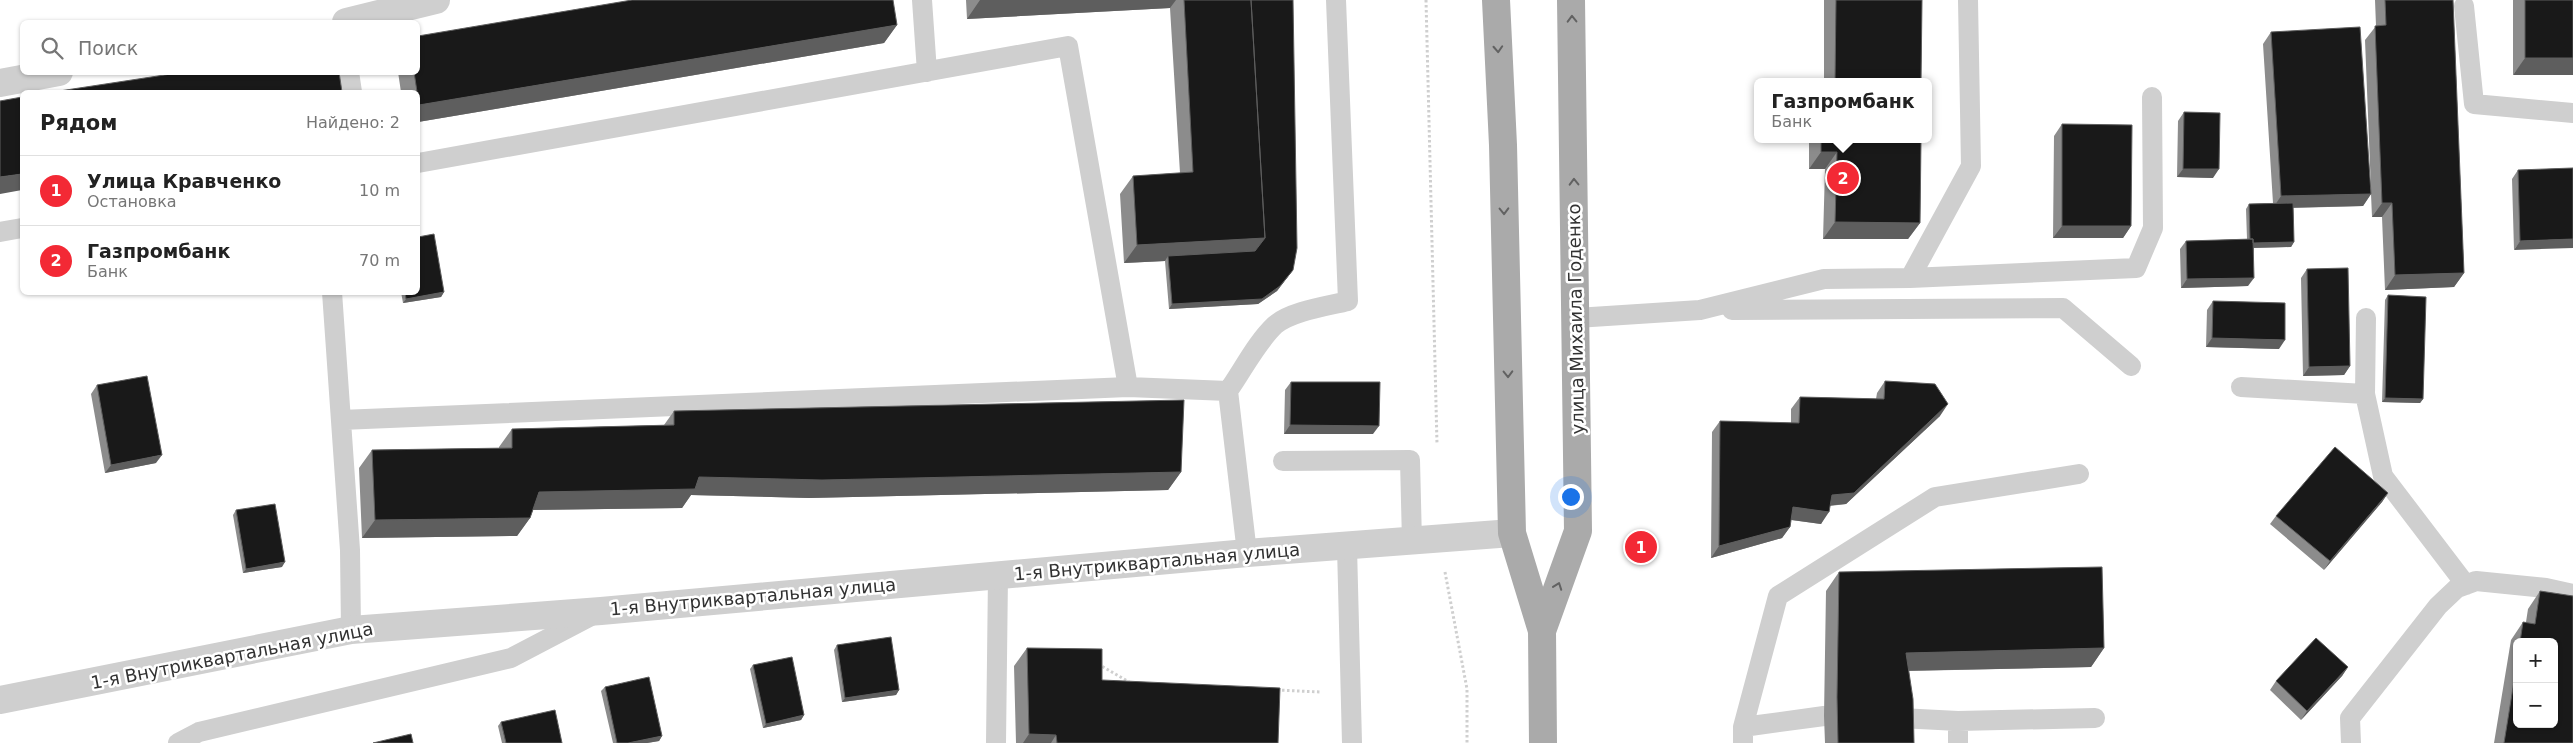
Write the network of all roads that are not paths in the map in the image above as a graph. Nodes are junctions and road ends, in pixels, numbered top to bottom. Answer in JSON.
{"nodes":[{"id":1,"x":436,"y":0,"type":"edge"},
{"id":2,"x":922,"y":0,"type":"edge"},
{"id":3,"x":1336,"y":0,"type":"edge"},
{"id":4,"x":1496,"y":0,"type":"edge"},
{"id":5,"x":1571,"y":0,"type":"edge"},
{"id":6,"x":1968,"y":0,"type":"edge"},
{"id":7,"x":2464,"y":6,"type":"dead end"},
{"id":8,"x":354,"y":20,"type":"edge"},
{"id":9,"x":927,"y":72,"type":"junction"},
{"id":10,"x":43,"y":75,"type":"edge"},
{"id":11,"x":349,"y":75,"type":"edge"},
{"id":12,"x":0,"y":83,"type":"edge"},
{"id":13,"x":352,"y":90,"type":"edge"},
{"id":14,"x":2152,"y":97,"type":"dead end"},
{"id":15,"x":2573,"y":113,"type":"edge"},
{"id":16,"x":420,"y":163,"type":"edge"},
{"id":17,"x":20,"y":228,"type":"edge"},
{"id":18,"x":0,"y":232,"type":"edge"},
{"id":19,"x":1910,"y":278,"type":"junction"},
{"id":20,"x":332,"y":295,"type":"edge"},
{"id":21,"x":1700,"y":310,"type":"junction"},
{"id":22,"x":1576,"y":318,"type":"junction"},
{"id":23,"x":2366,"y":318,"type":"dead end"},
{"id":24,"x":2131,"y":366,"type":"dead end"},
{"id":25,"x":1128,"y":386,"type":"junction"},
{"id":26,"x":2241,"y":387,"type":"dead end"},
{"id":27,"x":1228,"y":391,"type":"junction"},
{"id":28,"x":2365,"y":394,"type":"junction"},
{"id":29,"x":341,"y":420,"type":"junction"},
{"id":30,"x":1283,"y":461,"type":"dead end"},
{"id":31,"x":2079,"y":474,"type":"dead end"},
{"id":32,"x":1512,"y":533,"type":"junction"},
{"id":33,"x":1412,"y":542,"type":"junction"},
{"id":34,"x":1347,"y":547,"type":"junction"},
{"id":35,"x":1248,"y":553,"type":"junction"},
{"id":36,"x":998,"y":575,"type":"junction"},
{"id":37,"x":2466,"y":585,"type":"junction"},
{"id":38,"x":2573,"y":594,"type":"edge"},
{"id":39,"x":601,"y":611,"type":"junction"},
{"id":40,"x":351,"y":630,"type":"junction"},
{"id":41,"x":1542,"y":632,"type":"junction"},
{"id":42,"x":0,"y":700,"type":"edge"},
{"id":43,"x":1824,"y":716,"type":"dead end"},
{"id":44,"x":1900,"y":718,"type":"edge"},
{"id":45,"x":2095,"y":718,"type":"dead end"},
{"id":46,"x":1958,"y":721,"type":"junction"},
{"id":47,"x":1743,"y":735,"type":"edge"},
{"id":48,"x":178,"y":743,"type":"edge"},
{"id":49,"x":996,"y":743,"type":"edge"},
{"id":50,"x":1352,"y":743,"type":"edge"},
{"id":51,"x":1542,"y":743,"type":"edge"},
{"id":52,"x":1958,"y":743,"type":"edge"},
{"id":53,"x":2351,"y":743,"type":"edge"}],
"edges":[{"from":1,"to":8,"type":"street"},
{"from":2,"to":9,"type":"lane"},
{"from":3,"to":27,"type":"lane"},
{"from":4,"to":32,"type":"main road","name":"улица Михаила Годенко","one_way":true},
{"from":22,"to":5,"type":"main road","name":"улица Михаила Годенко","one_way":true},
{"from":6,"to":19,"type":"lane"},
{"from":7,"to":15,"type":"lane"},
{"from":9,"to":16,"type":"lane"},
{"from":9,"to":25,"type":"lane"},
{"from":10,"to":12,"type":"street"},
{"from":11,"to":13,"type":"lane"},
{"from":14,"to":19,"type":"lane"},
{"from":17,"to":18,"type":"lane"},
{"from":19,"to":21,"type":"lane"},
{"from":20,"to":29,"type":"lane"},
{"from":21,"to":22,"type":"lane"},
{"from":21,"to":24,"type":"lane"},
{"from":41,"to":22,"type":"main road","name":"улица Михаила Годенко","one_way":true},
{"from":23,"to":28,"type":"lane"},
{"from":25,"to":27,"type":"lane"},
{"from":25,"to":29,"type":"lane"},
{"from":26,"to":28,"type":"lane"},
{"from":27,"to":35,"type":"lane"},
{"from":28,"to":37,"type":"lane"},
{"from":29,"to":40,"type":"lane"},
{"from":30,"to":33,"type":"lane"},
{"from":31,"to":47,"type":"lane"},
{"from":32,"to":33,"type":"street","name":"1-я Внутриквартальная улица"},
{"from":32,"to":41,"type":"main road","name":"улица Михаила Годенко"},
{"from":33,"to":34,"type":"street","name":"1-я Внутриквартальная улица"},
{"from":34,"to":35,"type":"street","name":"1-я Внутриквартальная улица"},
{"from":34,"to":50,"type":"lane"},
{"from":35,"to":36,"type":"street","name":"1-я Внутриквартальная улица"},
{"from":36,"to":39,"type":"street","name":"1-я Внутриквартальная улица"},
{"from":36,"to":49,"type":"lane"},
{"from":37,"to":38,"type":"lane"},
{"from":37,"to":53,"type":"lane"},
{"from":39,"to":40,"type":"street","name":"1-я Внутриквартальная улица"},
{"from":39,"to":48,"type":"lane"},
{"from":40,"to":42,"type":"street","name":"1-я Внутриквартальная улица"},
{"from":41,"to":51,"type":"main road","name":"улица Михаила Годенко"},
{"from":43,"to":47,"type":"lane"},
{"from":44,"to":46,"type":"lane"},
{"from":45,"to":46,"type":"lane"},
{"from":46,"to":52,"type":"lane"}]}
